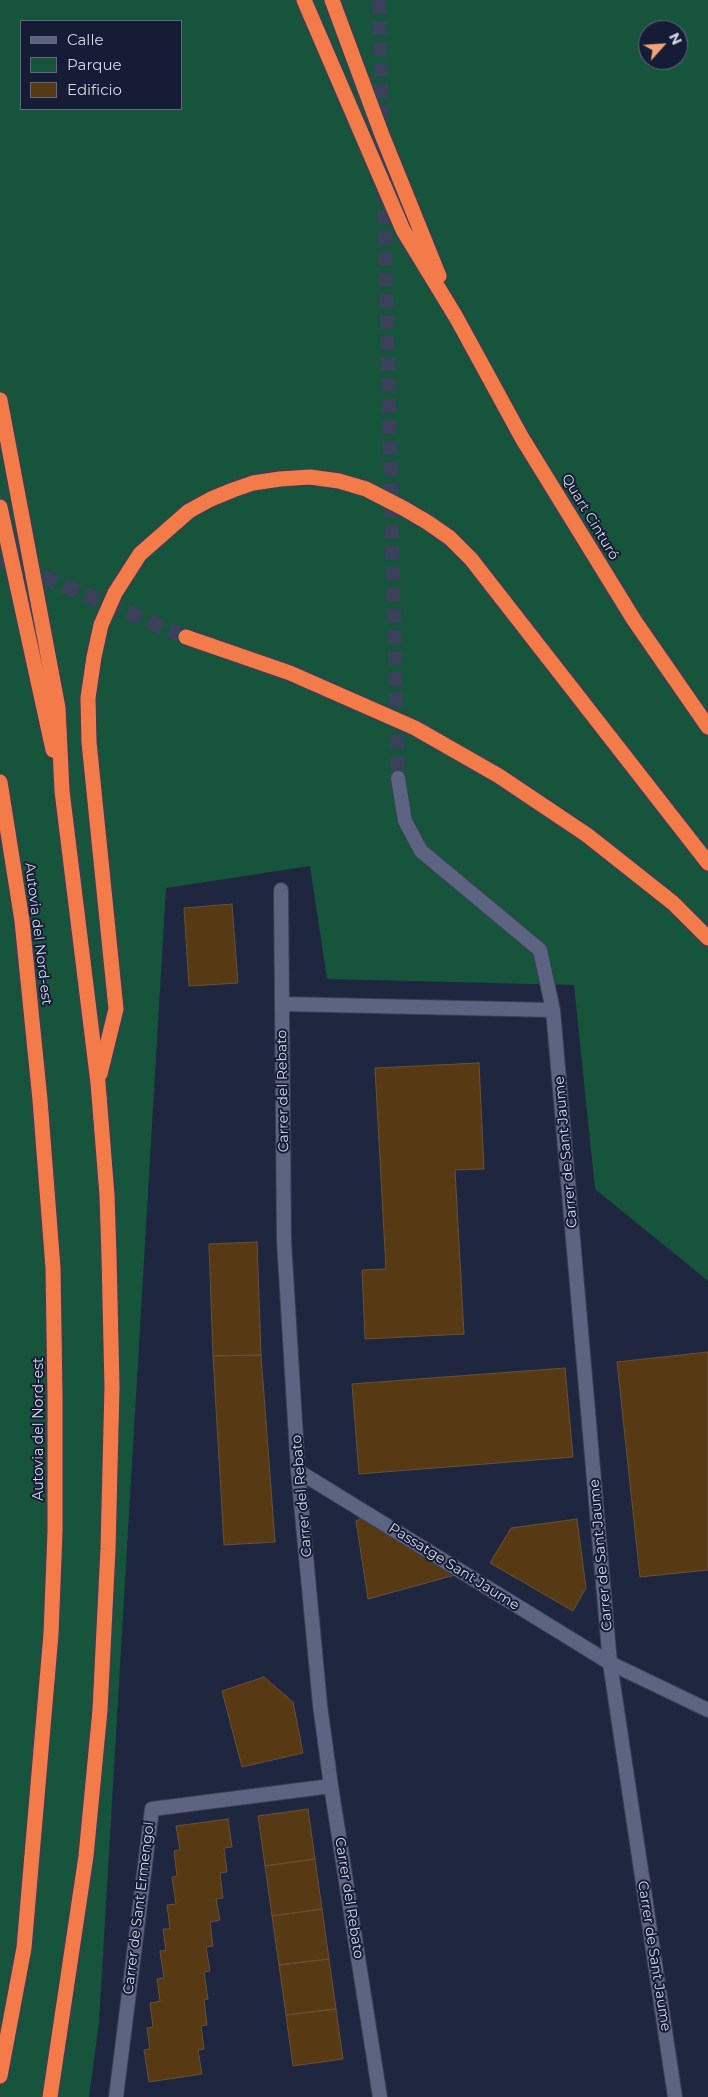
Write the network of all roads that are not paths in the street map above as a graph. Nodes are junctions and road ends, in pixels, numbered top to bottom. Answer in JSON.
{"nodes":[{"id":1,"x":304,"y":0,"type":"edge"},
{"id":2,"x":332,"y":0,"type":"edge"},
{"id":3,"x":456,"y":317,"type":"junction"},
{"id":4,"x":0,"y":400,"type":"edge"},
{"id":5,"x":0,"y":507,"type":"edge"},
{"id":6,"x":186,"y":637,"type":"tunnel mouth"},
{"id":7,"x":708,"y":727,"type":"edge"},
{"id":8,"x":398,"y":778,"type":"tunnel mouth"},
{"id":9,"x":0,"y":782,"type":"edge"},
{"id":10,"x":62,"y":791,"type":"junction"},
{"id":11,"x":708,"y":863,"type":"edge"},
{"id":12,"x":281,"y":890,"type":"dead end"},
{"id":13,"x":708,"y":938,"type":"edge"},
{"id":14,"x":283,"y":1004,"type":"junction"},
{"id":15,"x":554,"y":1010,"type":"junction"},
{"id":16,"x":98,"y":1083,"type":"junction"},
{"id":17,"x":298,"y":1472,"type":"junction"},
{"id":18,"x":610,"y":1663,"type":"junction"},
{"id":19,"x":708,"y":1710,"type":"edge"},
{"id":20,"x":331,"y":1786,"type":"junction"},
{"id":21,"x":0,"y":2076,"type":"edge"},
{"id":22,"x":50,"y":2097,"type":"edge"},
{"id":23,"x":116,"y":2097,"type":"edge"},
{"id":24,"x":380,"y":2097,"type":"edge"},
{"id":25,"x":675,"y":2097,"type":"edge"}],
"edges":[{"from":1,"to":3,"type":"highway"},
{"from":2,"to":3,"type":"highway"},
{"from":3,"to":7,"type":"highway","name":"Quart Cinturó"},
{"from":4,"to":10,"type":"highway"},
{"from":5,"to":10,"type":"highway"},
{"from":6,"to":13,"type":"highway"},
{"from":8,"to":15,"type":"street","name":"Carrer de Sant Jaume"},
{"from":9,"to":21,"type":"highway","name":"Autovia del Nord-est"},
{"from":10,"to":16,"type":"highway"},
{"from":11,"to":16,"type":"highway"},
{"from":12,"to":14,"type":"street","name":"Carrer del Rebato"},
{"from":14,"to":15,"type":"street"},
{"from":14,"to":17,"type":"street","name":"Carrer del Rebato"},
{"from":15,"to":18,"type":"street","name":"Carrer de Sant Jaume"},
{"from":16,"to":22,"type":"highway"},
{"from":17,"to":18,"type":"street","name":"Passatge Sant Jaume"},
{"from":17,"to":20,"type":"street","name":"Carrer del Rebato"},
{"from":18,"to":19,"type":"street","name":"Passatge Sant Jaume"},
{"from":18,"to":25,"type":"street","name":"Carrer de Sant Jaume"},
{"from":20,"to":23,"type":"street","name":"Carrer de Sant Ermengol"},
{"from":20,"to":24,"type":"street","name":"Carrer del Rebato"}]}
